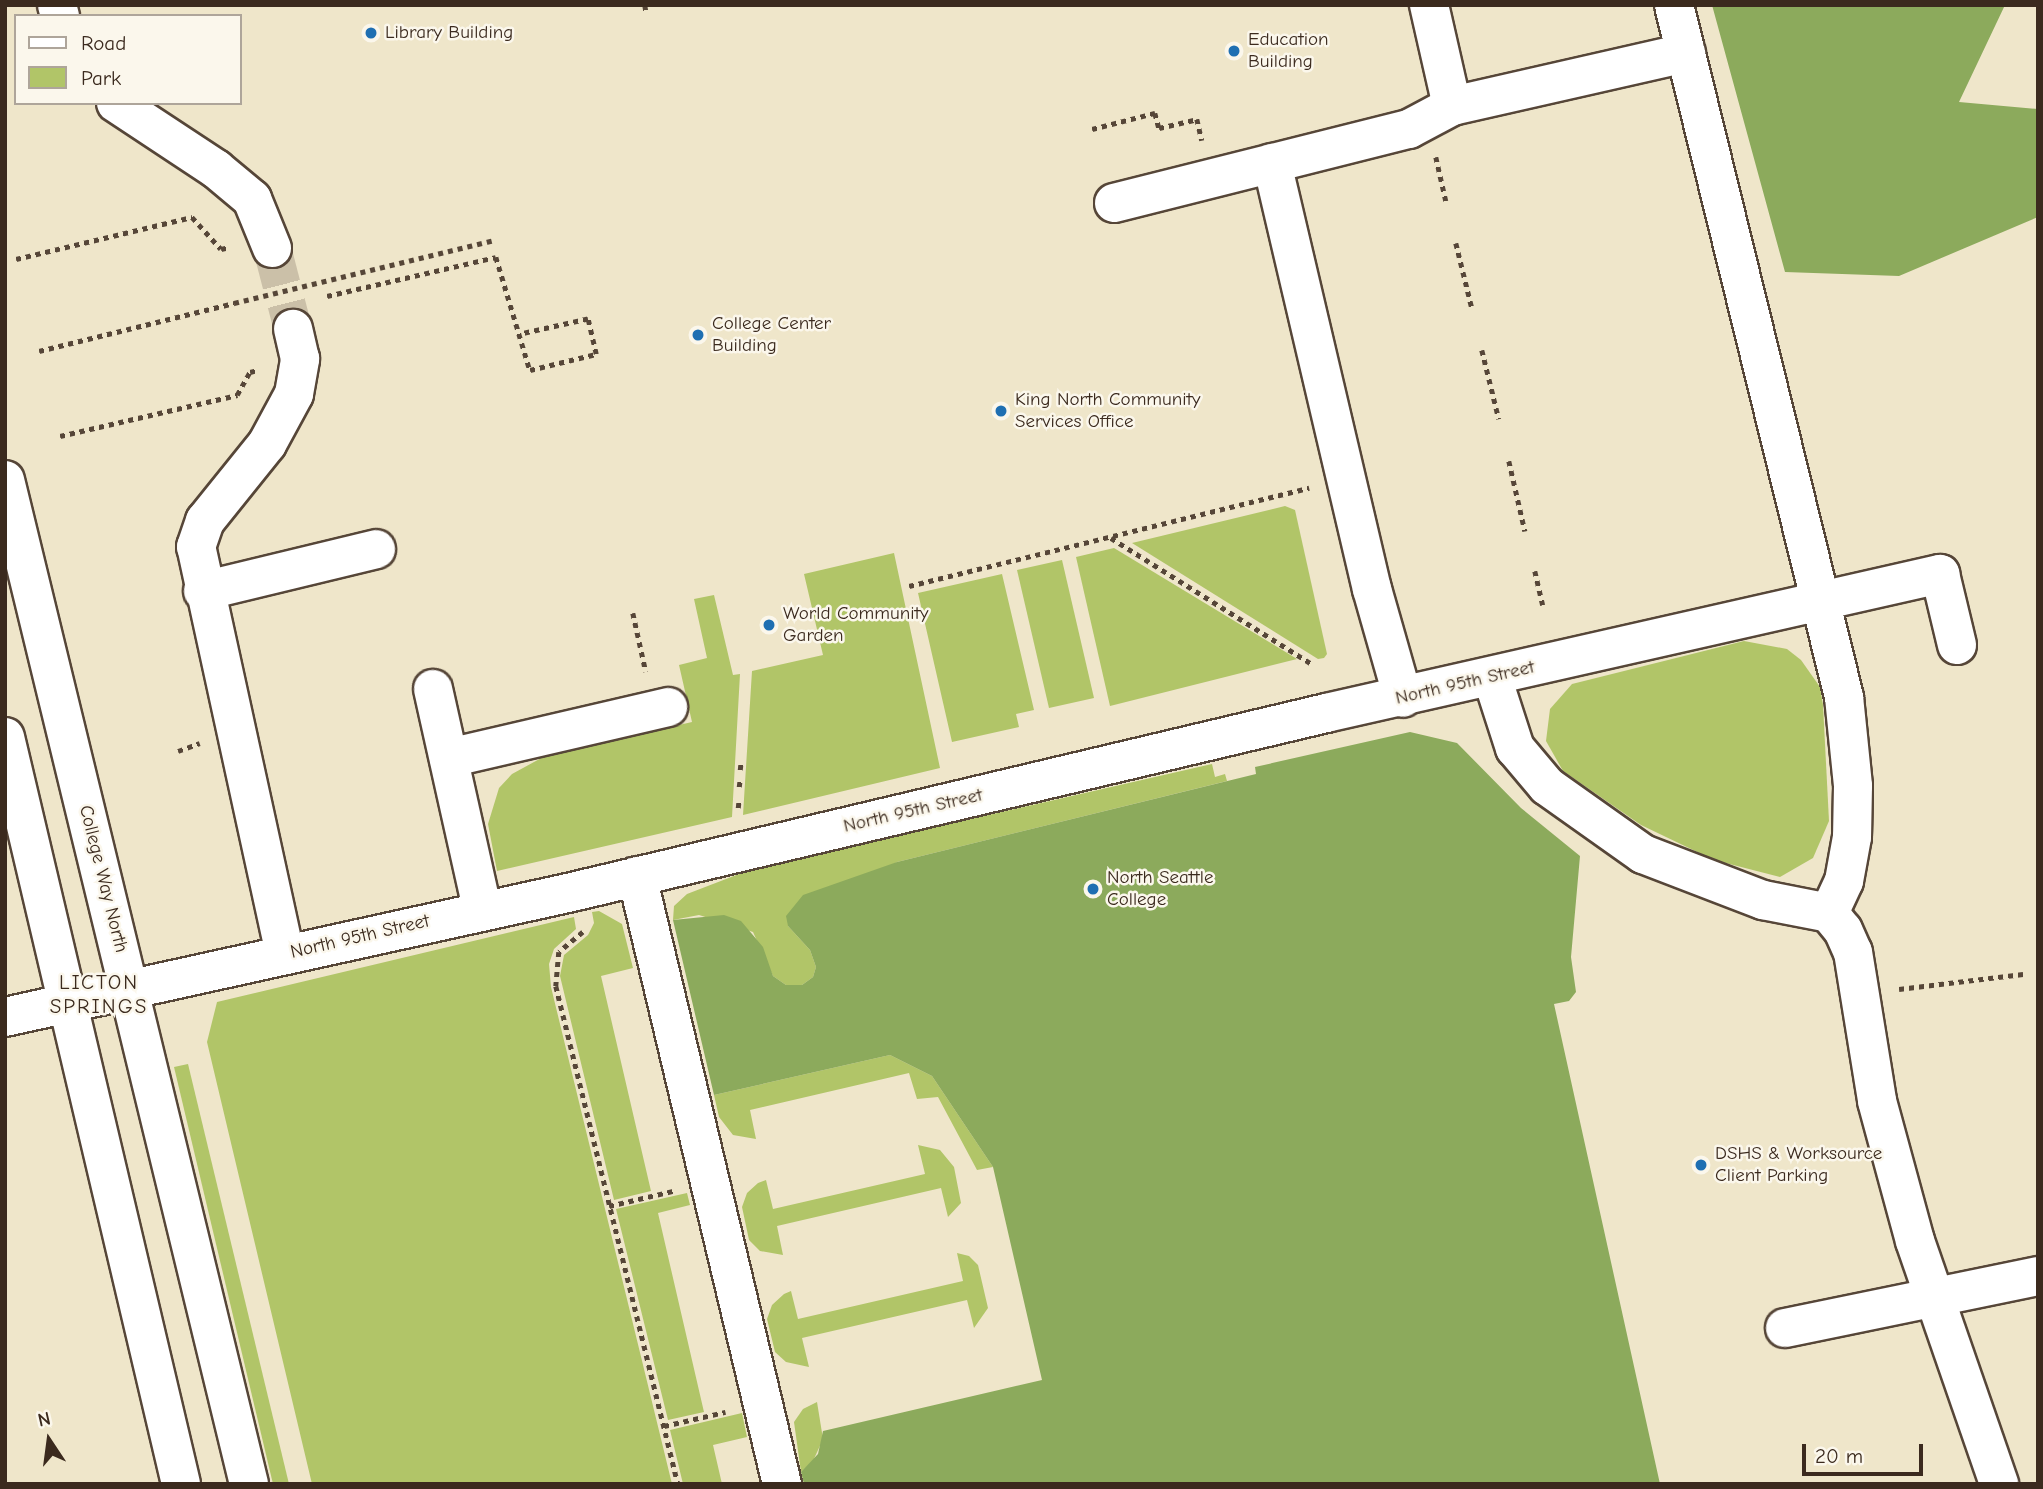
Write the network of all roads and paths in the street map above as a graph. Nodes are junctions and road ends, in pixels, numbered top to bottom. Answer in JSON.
{"nodes":[{"id":1,"x":1429,"y":5,"type":"edge"},
{"id":2,"x":1674,"y":5,"type":"edge"},
{"id":3,"x":1686,"y":53,"type":"junction"},
{"id":4,"x":119,"y":105,"type":"edge"},
{"id":5,"x":1452,"y":106,"type":"junction"},
{"id":6,"x":1092,"y":130,"type":"dead end"},
{"id":7,"x":1204,"y":148,"type":"dead end"},
{"id":8,"x":1435,"y":154,"type":"dead end"},
{"id":9,"x":1272,"y":163,"type":"junction"},
{"id":10,"x":1446,"y":201,"type":"dead end"},
{"id":11,"x":1114,"y":203,"type":"dead end"},
{"id":12,"x":495,"y":240,"type":"dead end"},
{"id":13,"x":1456,"y":243,"type":"dead end"},
{"id":14,"x":254,"y":246,"type":"joint"},
{"id":15,"x":16,"y":258,"type":"dead end"},
{"id":16,"x":327,"y":296,"type":"dead end"},
{"id":17,"x":1472,"y":308,"type":"dead end"},
{"id":18,"x":293,"y":329,"type":"tunnel mouth"},
{"id":19,"x":522,"y":334,"type":"junction"},
{"id":20,"x":1482,"y":350,"type":"dead end"},
{"id":21,"x":39,"y":351,"type":"dead end"},
{"id":22,"x":265,"y":368,"type":"dead end"},
{"id":23,"x":1499,"y":419,"type":"dead end"},
{"id":24,"x":60,"y":436,"type":"dead end"},
{"id":25,"x":1509,"y":461,"type":"dead end"},
{"id":26,"x":5,"y":480,"type":"edge"},
{"id":27,"x":1312,"y":488,"type":"dead end"},
{"id":28,"x":1525,"y":531,"type":"dead end"},
{"id":29,"x":1110,"y":538,"type":"junction"},
{"id":30,"x":376,"y":549,"type":"dead end"},
{"id":31,"x":1535,"y":570,"type":"dead end"},
{"id":32,"x":909,"y":586,"type":"dead end"},
{"id":33,"x":203,"y":591,"type":"junction"},
{"id":34,"x":1819,"y":602,"type":"junction"},
{"id":35,"x":1543,"y":604,"type":"dead end"},
{"id":36,"x":633,"y":613,"type":"dead end"},
{"id":37,"x":1957,"y":645,"type":"dead end"},
{"id":38,"x":1312,"y":664,"type":"dead end"},
{"id":39,"x":1492,"y":677,"type":"junction"},
{"id":40,"x":433,"y":689,"type":"dead end"},
{"id":41,"x":1403,"y":698,"type":"junction"},
{"id":42,"x":661,"y":709,"type":"joint"},
{"id":43,"x":5,"y":737,"type":"edge"},
{"id":44,"x":449,"y":758,"type":"junction"},
{"id":45,"x":741,"y":761,"type":"dead end"},
{"id":46,"x":740,"y":770,"type":"dead end"},
{"id":47,"x":740,"y":779,"type":"dead end"},
{"id":48,"x":740,"y":787,"type":"dead end"},
{"id":49,"x":739,"y":799,"type":"dead end"},
{"id":50,"x":738,"y":808,"type":"dead end"},
{"id":51,"x":637,"y":876,"type":"junction"},
{"id":52,"x":482,"y":909,"type":"junction"},
{"id":53,"x":1829,"y":913,"type":"junction"},
{"id":54,"x":586,"y":925,"type":"dead end"},
{"id":55,"x":285,"y":954,"type":"junction"},
{"id":56,"x":2023,"y":974,"type":"dead end"},
{"id":57,"x":131,"y":989,"type":"junction"},
{"id":58,"x":1889,"y":991,"type":"dead end"},
{"id":59,"x":68,"y":1004,"type":"junction"},
{"id":60,"x":5,"y":1017,"type":"edge"},
{"id":61,"x":652,"y":1196,"type":"dead end"},
{"id":62,"x":610,"y":1206,"type":"junction"},
{"id":63,"x":2038,"y":1276,"type":"edge"},
{"id":64,"x":1933,"y":1299,"type":"junction"},
{"id":65,"x":1785,"y":1328,"type":"dead end"},
{"id":66,"x":705,"y":1417,"type":"dead end"},
{"id":67,"x":664,"y":1426,"type":"junction"},
{"id":68,"x":181,"y":1484,"type":"edge"},
{"id":69,"x":249,"y":1484,"type":"edge"},
{"id":70,"x":678,"y":1484,"type":"edge"},
{"id":71,"x":782,"y":1484,"type":"edge"},
{"id":72,"x":1999,"y":1484,"type":"edge"}],
"edges":[{"from":1,"to":5,"type":"street"},
{"from":2,"to":3,"type":"street"},
{"from":3,"to":5,"type":"street"},
{"from":3,"to":34,"type":"street"},
{"from":4,"to":14,"type":"street"},
{"from":5,"to":9,"type":"street"},
{"from":6,"to":7,"type":"path"},
{"from":8,"to":10,"type":"path"},
{"from":9,"to":11,"type":"street"},
{"from":9,"to":41,"type":"street"},
{"from":12,"to":21,"type":"path","bridge":true},
{"from":13,"to":17,"type":"path"},
{"from":14,"to":15,"type":"path"},
{"from":16,"to":19,"type":"path"},
{"from":18,"to":33,"type":"street"},
{"from":19,"to":19,"type":"path"},
{"from":20,"to":23,"type":"path"},
{"from":22,"to":24,"type":"path"},
{"from":25,"to":28,"type":"path"},
{"from":26,"to":57,"type":"street","name":"College Way North"},
{"from":27,"to":29,"type":"path"},
{"from":29,"to":32,"type":"path"},
{"from":29,"to":38,"type":"path"},
{"from":30,"to":33,"type":"street"},
{"from":31,"to":35,"type":"path"},
{"from":33,"to":55,"type":"street"},
{"from":34,"to":37,"type":"street","name":"North 95th Street"},
{"from":34,"to":39,"type":"street","name":"North 95th Street"},
{"from":34,"to":53,"type":"street"},
{"from":36,"to":42,"type":"path"},
{"from":39,"to":41,"type":"street","name":"North 95th Street"},
{"from":39,"to":53,"type":"street"},
{"from":40,"to":44,"type":"street"},
{"from":41,"to":51,"type":"street","name":"North 95th Street"},
{"from":42,"to":44,"type":"street"},
{"from":43,"to":59,"type":"street"},
{"from":44,"to":52,"type":"street"},
{"from":45,"to":46,"type":"path"},
{"from":47,"to":48,"type":"path"},
{"from":49,"to":50,"type":"path"},
{"from":51,"to":52,"type":"street","name":"North 95th Street"},
{"from":51,"to":71,"type":"street"},
{"from":52,"to":55,"type":"street","name":"North 95th Street"},
{"from":53,"to":64,"type":"street"},
{"from":54,"to":62,"type":"path"},
{"from":55,"to":57,"type":"street","name":"North 95th Street"},
{"from":56,"to":58,"type":"path"},
{"from":57,"to":59,"type":"street","name":"North 95th Street"},
{"from":57,"to":69,"type":"street","name":"College Way North"},
{"from":59,"to":60,"type":"street","name":"North 95th Street"},
{"from":59,"to":68,"type":"street"},
{"from":61,"to":62,"type":"path"},
{"from":62,"to":67,"type":"path"},
{"from":63,"to":64,"type":"street"},
{"from":64,"to":65,"type":"street"},
{"from":64,"to":72,"type":"street"},
{"from":66,"to":67,"type":"path"},
{"from":67,"to":70,"type":"path"}]}
